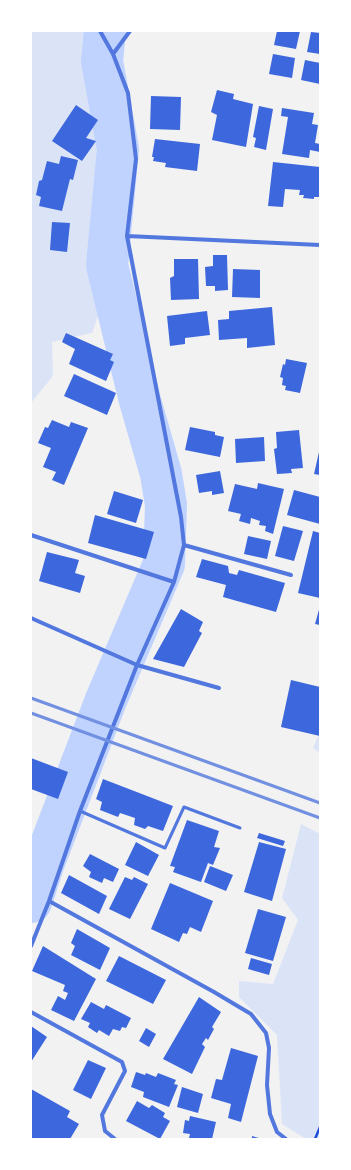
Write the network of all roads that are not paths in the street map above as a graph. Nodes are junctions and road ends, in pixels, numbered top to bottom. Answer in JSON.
{"nodes":[{"id":1,"x":100,"y":31,"type":"edge"},
{"id":2,"x":130,"y":31,"type":"edge"},
{"id":3,"x":113,"y":54,"type":"junction"},
{"id":4,"x":127,"y":236,"type":"junction"},
{"id":5,"x":320,"y":245,"type":"edge"},
{"id":6,"x":31,"y":535,"type":"edge"},
{"id":7,"x":184,"y":545,"type":"junction"},
{"id":8,"x":291,"y":575,"type":"dead end"},
{"id":9,"x":174,"y":582,"type":"junction"},
{"id":10,"x":31,"y":618,"type":"edge"},
{"id":11,"x":136,"y":665,"type":"junction"},
{"id":12,"x":219,"y":688,"type":"dead end"},
{"id":13,"x":80,"y":812,"type":"junction"},
{"id":14,"x":240,"y":828,"type":"dead end"},
{"id":15,"x":50,"y":901,"type":"junction"},
{"id":16,"x":31,"y":946,"type":"edge"},
{"id":17,"x":31,"y":1012,"type":"edge"},
{"id":18,"x":115,"y":1139,"type":"edge"},
{"id":19,"x":286,"y":1139,"type":"edge"}],
"edges":[{"from":1,"to":3,"type":"street"},
{"from":2,"to":3,"type":"street"},
{"from":3,"to":4,"type":"street"},
{"from":4,"to":5,"type":"street"},
{"from":4,"to":7,"type":"street"},
{"from":6,"to":9,"type":"street"},
{"from":7,"to":8,"type":"street"},
{"from":7,"to":9,"type":"street"},
{"from":9,"to":11,"type":"street"},
{"from":10,"to":11,"type":"street"},
{"from":11,"to":12,"type":"street"},
{"from":11,"to":13,"type":"street"},
{"from":13,"to":14,"type":"lane"},
{"from":13,"to":15,"type":"street"},
{"from":15,"to":16,"type":"street"},
{"from":15,"to":19,"type":"street"},
{"from":17,"to":18,"type":"street"}]}
